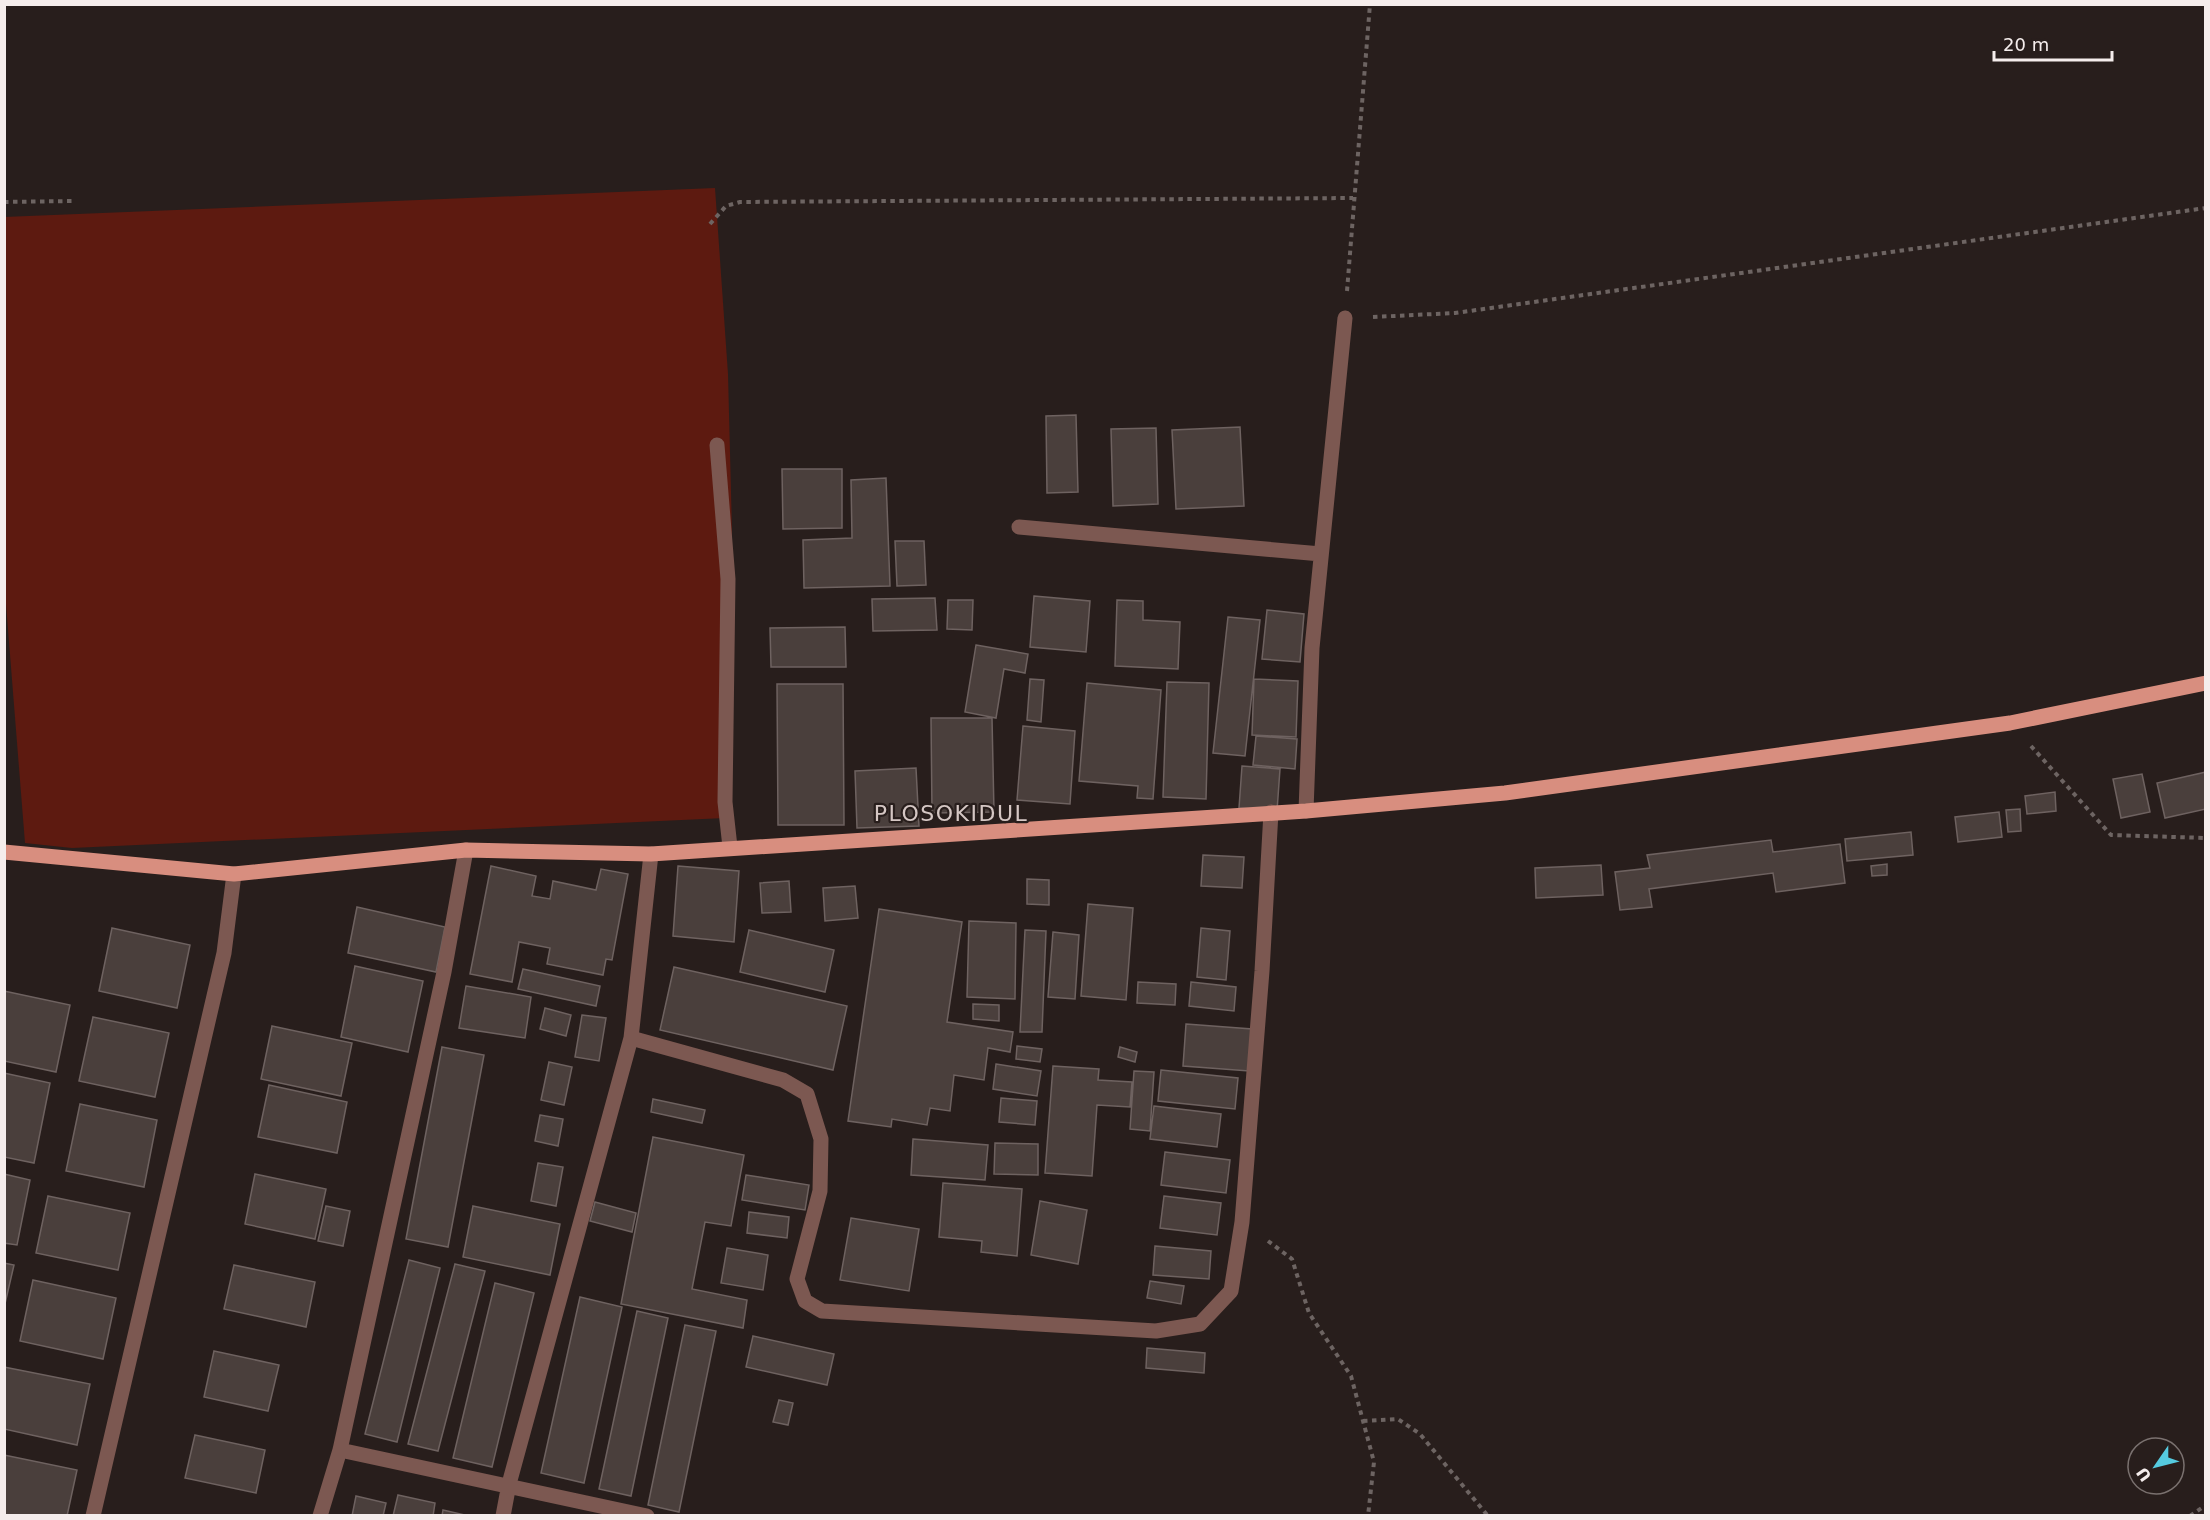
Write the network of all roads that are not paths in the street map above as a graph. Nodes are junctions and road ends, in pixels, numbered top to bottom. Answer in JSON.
{"nodes":[{"id":1,"x":1346,"y":318,"type":"road end"},
{"id":2,"x":717,"y":445,"type":"dead end"},
{"id":3,"x":1019,"y":526,"type":"dead end"},
{"id":4,"x":1322,"y":554,"type":"junction"},
{"id":5,"x":2205,"y":683,"type":"edge"},
{"id":6,"x":1271,"y":812,"type":"junction"},
{"id":7,"x":1306,"y":812,"type":"junction"},
{"id":8,"x":730,"y":847,"type":"junction"},
{"id":9,"x":466,"y":850,"type":"junction"},
{"id":10,"x":4,"y":852,"type":"edge"},
{"id":11,"x":651,"y":854,"type":"junction"},
{"id":12,"x":234,"y":874,"type":"junction"},
{"id":13,"x":631,"y":1038,"type":"junction"},
{"id":14,"x":340,"y":1450,"type":"junction"},
{"id":15,"x":509,"y":1484,"type":"junction"},
{"id":16,"x":93,"y":1515,"type":"edge"},
{"id":17,"x":320,"y":1515,"type":"edge"},
{"id":18,"x":503,"y":1515,"type":"edge"},
{"id":19,"x":646,"y":1515,"type":"edge"}],
"edges":[{"from":1,"to":4,"type":"street"},
{"from":2,"to":8,"type":"street"},
{"from":3,"to":4,"type":"street"},
{"from":4,"to":7,"type":"street"},
{"from":5,"to":7,"type":"main road"},
{"from":6,"to":7,"type":"main road"},
{"from":6,"to":8,"type":"main road"},
{"from":6,"to":13,"type":"street"},
{"from":8,"to":11,"type":"main road"},
{"from":9,"to":11,"type":"main road"},
{"from":9,"to":12,"type":"main road"},
{"from":9,"to":14,"type":"street"},
{"from":10,"to":12,"type":"main road"},
{"from":11,"to":13,"type":"street"},
{"from":12,"to":16,"type":"street"},
{"from":13,"to":15,"type":"street"},
{"from":14,"to":15,"type":"street"},
{"from":14,"to":17,"type":"street"},
{"from":15,"to":18,"type":"street"},
{"from":15,"to":19,"type":"street"}]}
